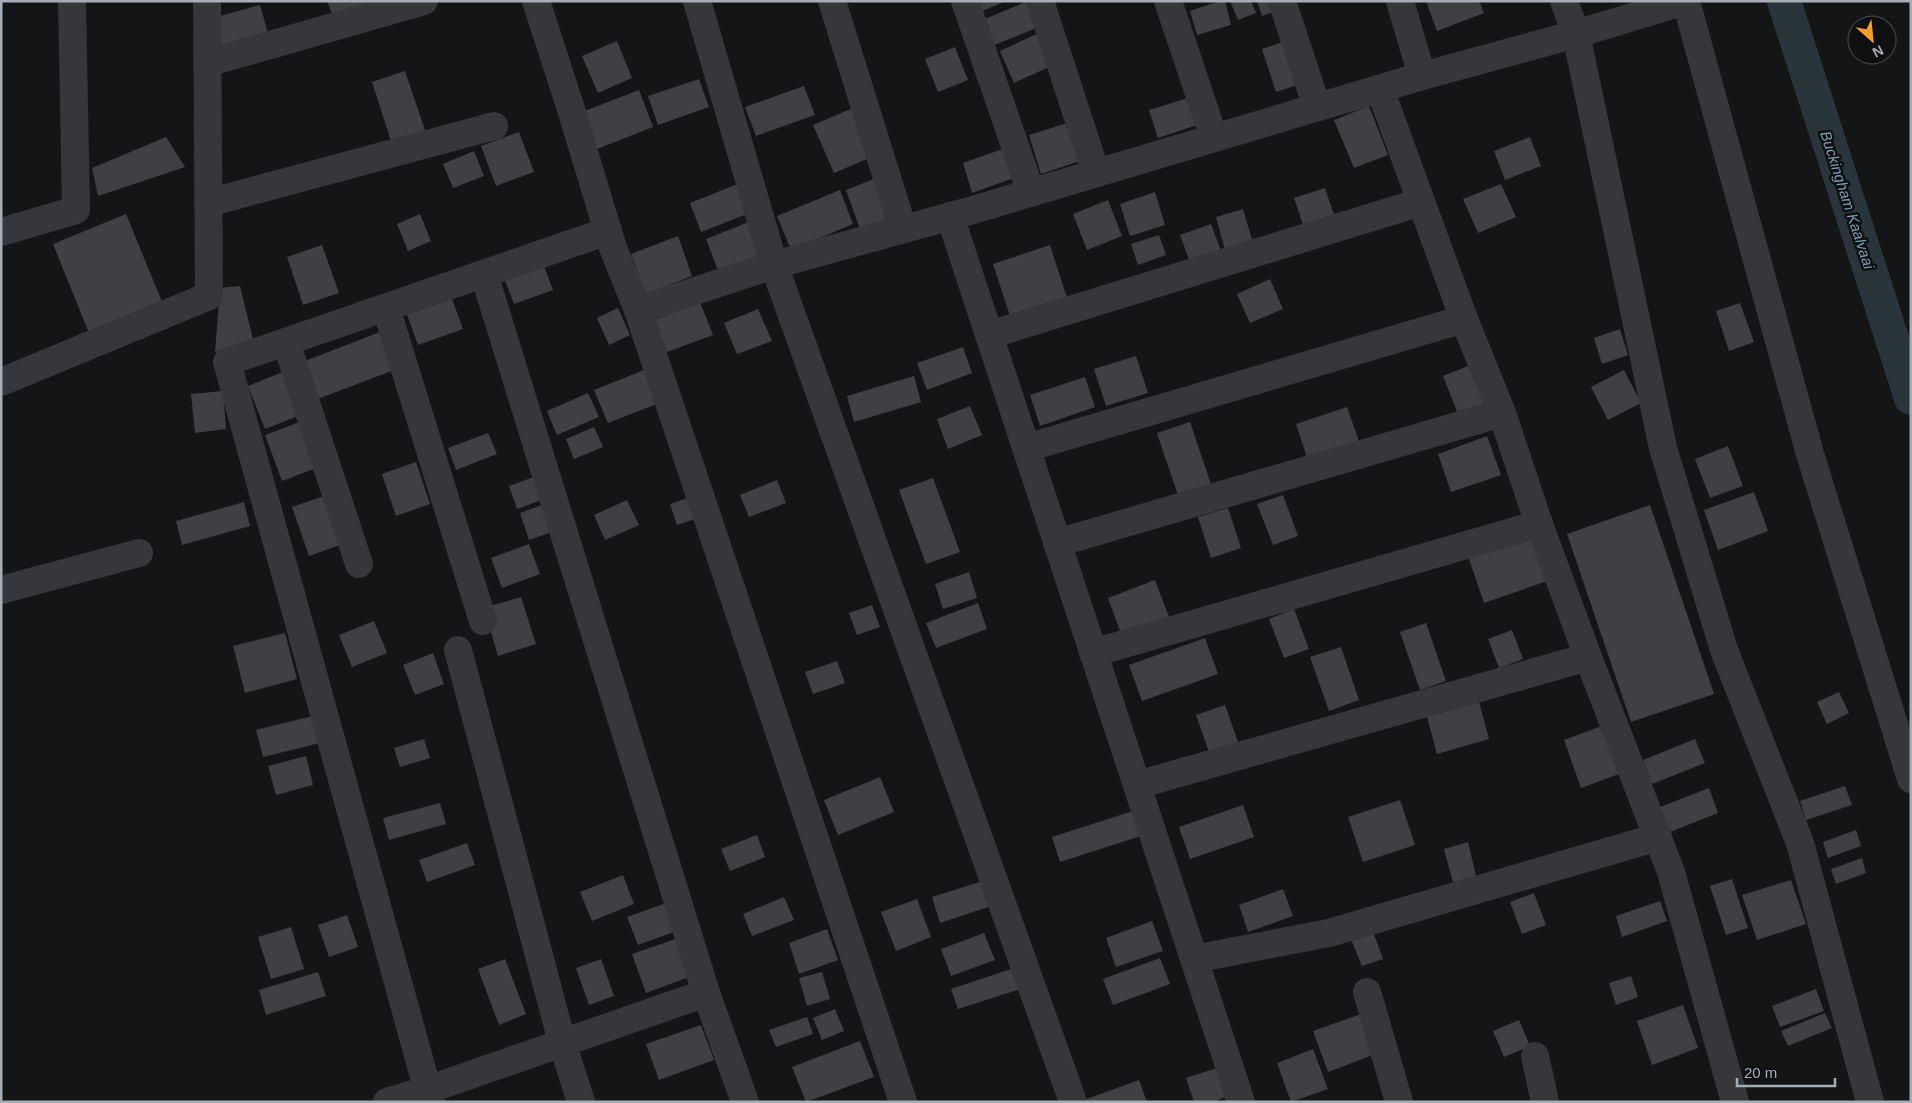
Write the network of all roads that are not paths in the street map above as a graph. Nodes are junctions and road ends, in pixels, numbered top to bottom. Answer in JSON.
{"nodes":[{"id":1,"x":72,"y":1,"type":"edge"},
{"id":2,"x":207,"y":1,"type":"edge"},
{"id":3,"x":424,"y":1,"type":"edge"},
{"id":4,"x":536,"y":1,"type":"edge"},
{"id":5,"x":697,"y":1,"type":"edge"},
{"id":6,"x":832,"y":1,"type":"edge"},
{"id":7,"x":965,"y":1,"type":"edge"},
{"id":8,"x":1040,"y":1,"type":"edge"},
{"id":9,"x":1168,"y":1,"type":"edge"},
{"id":10,"x":1282,"y":1,"type":"edge"},
{"id":11,"x":1400,"y":1,"type":"edge"},
{"id":12,"x":1564,"y":1,"type":"edge"},
{"id":13,"x":1686,"y":1,"type":"edge"},
{"id":14,"x":1576,"y":34,"type":"junction"},
{"id":15,"x":207,"y":63,"type":"junction"},
{"id":16,"x":1422,"y":76,"type":"junction"},
{"id":17,"x":1380,"y":88,"type":"junction"},
{"id":18,"x":1317,"y":107,"type":"junction"},
{"id":19,"x":494,"y":126,"type":"dead end"},
{"id":20,"x":1214,"y":138,"type":"junction"},
{"id":21,"x":1096,"y":173,"type":"junction"},
{"id":22,"x":1031,"y":192,"type":"junction"},
{"id":23,"x":1421,"y":202,"type":"junction"},
{"id":24,"x":208,"y":204,"type":"junction"},
{"id":25,"x":950,"y":216,"type":"junction"},
{"id":26,"x":903,"y":229,"type":"junction"},
{"id":27,"x":608,"y":231,"type":"junction"},
{"id":28,"x":1,"y":232,"type":"edge"},
{"id":29,"x":774,"y":265,"type":"junction"},
{"id":30,"x":484,"y":274,"type":"junction"},
{"id":31,"x":386,"y":308,"type":"junction"},
{"id":32,"x":638,"y":310,"type":"junction"},
{"id":33,"x":1464,"y":319,"type":"junction"},
{"id":34,"x":989,"y":335,"type":"junction"},
{"id":35,"x":286,"y":342,"type":"junction"},
{"id":36,"x":1,"y":382,"type":"edge"},
{"id":37,"x":1502,"y":413,"type":"junction"},
{"id":38,"x":1026,"y":448,"type":"junction"},
{"id":39,"x":1539,"y":524,"type":"junction"},
{"id":40,"x":1057,"y":544,"type":"junction"},
{"id":41,"x":139,"y":553,"type":"dead end"},
{"id":42,"x":359,"y":564,"type":"dead end"},
{"id":43,"x":1,"y":590,"type":"edge"},
{"id":44,"x":482,"y":621,"type":"dead end"},
{"id":45,"x":458,"y":650,"type":"dead end"},
{"id":46,"x":1093,"y":653,"type":"junction"},
{"id":47,"x":1588,"y":657,"type":"junction"},
{"id":48,"x":1911,"y":779,"type":"edge"},
{"id":49,"x":1137,"y":785,"type":"junction"},
{"id":50,"x":1658,"y":837,"type":"junction"},
{"id":51,"x":1194,"y":960,"type":"junction"},
{"id":52,"x":1367,"y":992,"type":"dead end"},
{"id":53,"x":706,"y":993,"type":"junction"},
{"id":54,"x":562,"y":1042,"type":"junction"},
{"id":55,"x":1535,"y":1056,"type":"dead end"},
{"id":56,"x":429,"y":1096,"type":"edge"},
{"id":57,"x":387,"y":1102,"type":"edge"},
{"id":58,"x":580,"y":1102,"type":"edge"},
{"id":59,"x":745,"y":1102,"type":"edge"},
{"id":60,"x":903,"y":1102,"type":"edge"},
{"id":61,"x":1073,"y":1102,"type":"edge"},
{"id":62,"x":1241,"y":1102,"type":"edge"},
{"id":63,"x":1399,"y":1102,"type":"edge"},
{"id":64,"x":1545,"y":1102,"type":"edge"},
{"id":65,"x":1735,"y":1102,"type":"edge"},
{"id":66,"x":1870,"y":1102,"type":"edge"}],
"edges":[{"from":1,"to":28,"type":"street"},
{"from":2,"to":15,"type":"street"},
{"from":3,"to":15,"type":"street"},
{"from":4,"to":27,"type":"street"},
{"from":5,"to":29,"type":"street"},
{"from":6,"to":26,"type":"street"},
{"from":7,"to":22,"type":"street"},
{"from":8,"to":21,"type":"street"},
{"from":9,"to":20,"type":"street"},
{"from":10,"to":18,"type":"street"},
{"from":11,"to":16,"type":"street"},
{"from":12,"to":14,"type":"street"},
{"from":13,"to":14,"type":"street"},
{"from":13,"to":48,"type":"street"},
{"from":14,"to":16,"type":"street"},
{"from":14,"to":66,"type":"street"},
{"from":15,"to":24,"type":"street"},
{"from":16,"to":17,"type":"street"},
{"from":17,"to":18,"type":"street"},
{"from":17,"to":23,"type":"street"},
{"from":18,"to":20,"type":"street"},
{"from":19,"to":24,"type":"street"},
{"from":20,"to":21,"type":"street"},
{"from":21,"to":22,"type":"street"},
{"from":22,"to":25,"type":"street"},
{"from":23,"to":33,"type":"street"},
{"from":23,"to":34,"type":"street"},
{"from":24,"to":36,"type":"street"},
{"from":25,"to":26,"type":"street"},
{"from":25,"to":34,"type":"street"},
{"from":26,"to":29,"type":"street"},
{"from":27,"to":30,"type":"street"},
{"from":27,"to":32,"type":"street"},
{"from":29,"to":32,"type":"street"},
{"from":29,"to":61,"type":"street"},
{"from":30,"to":31,"type":"street"},
{"from":30,"to":53,"type":"street"},
{"from":31,"to":35,"type":"street"},
{"from":31,"to":44,"type":"street"},
{"from":32,"to":60,"type":"street"},
{"from":33,"to":37,"type":"street"},
{"from":33,"to":38,"type":"street"},
{"from":34,"to":38,"type":"street"},
{"from":35,"to":42,"type":"street"},
{"from":35,"to":56,"type":"street"},
{"from":37,"to":39,"type":"street"},
{"from":37,"to":40,"type":"street"},
{"from":38,"to":40,"type":"street"},
{"from":39,"to":46,"type":"street"},
{"from":39,"to":47,"type":"street"},
{"from":40,"to":46,"type":"street"},
{"from":41,"to":43,"type":"street"},
{"from":45,"to":54,"type":"street"},
{"from":46,"to":49,"type":"street"},
{"from":47,"to":49,"type":"street"},
{"from":47,"to":50,"type":"street"},
{"from":49,"to":51,"type":"street"},
{"from":50,"to":51,"type":"street"},
{"from":50,"to":65,"type":"street"},
{"from":51,"to":62,"type":"street"},
{"from":52,"to":63,"type":"street"},
{"from":53,"to":54,"type":"street"},
{"from":53,"to":59,"type":"street"},
{"from":54,"to":56,"type":"street"},
{"from":54,"to":58,"type":"street"},
{"from":55,"to":64,"type":"street"},
{"from":56,"to":57,"type":"street"}]}
